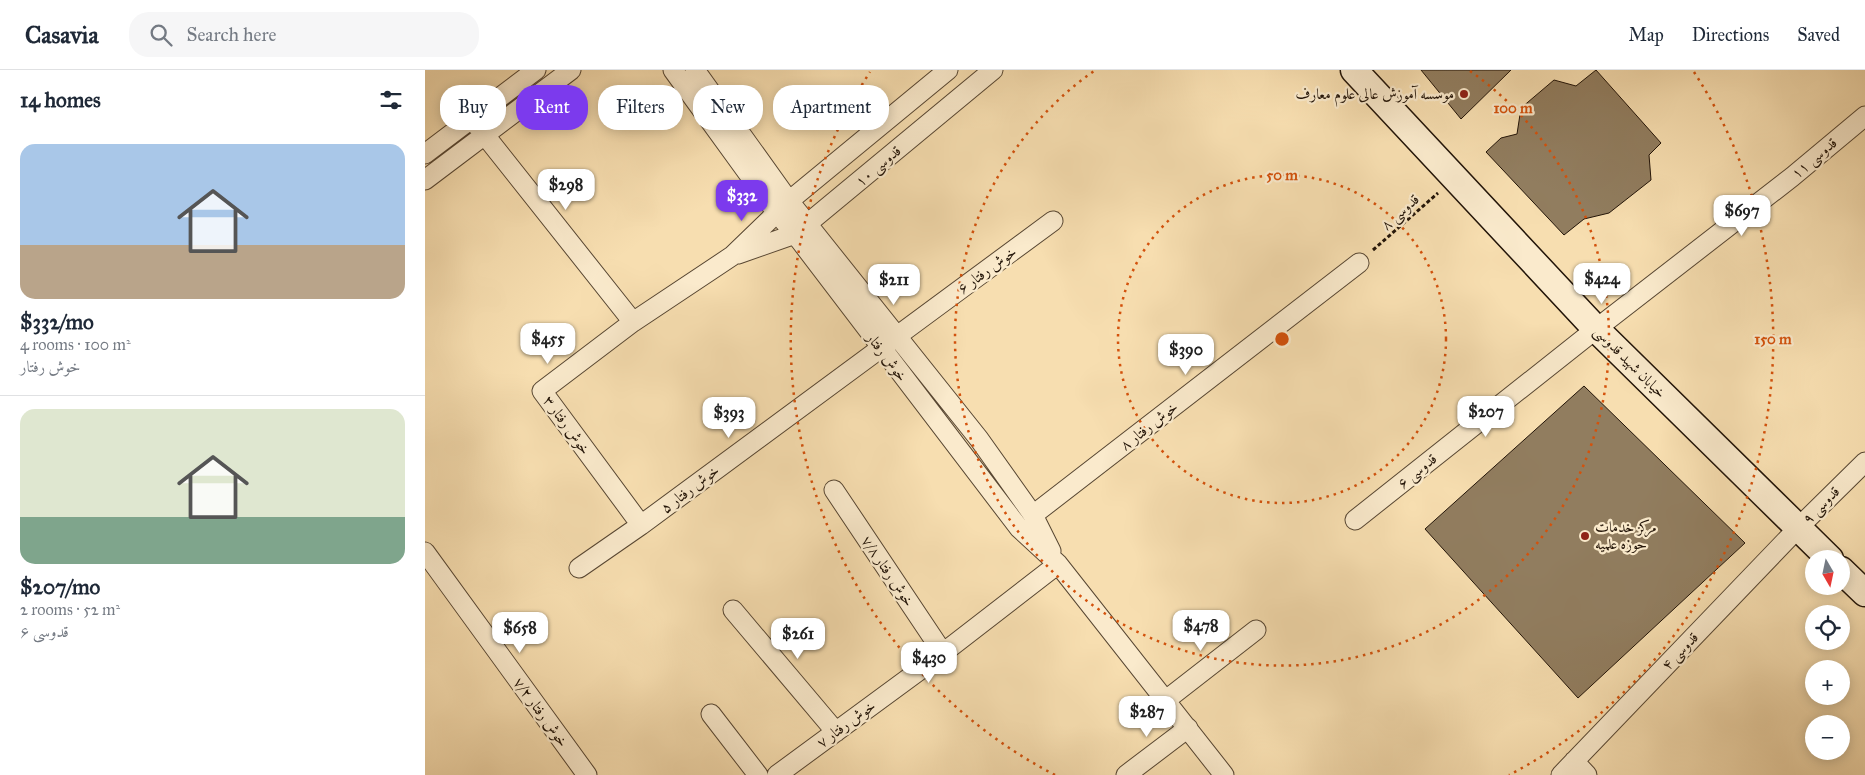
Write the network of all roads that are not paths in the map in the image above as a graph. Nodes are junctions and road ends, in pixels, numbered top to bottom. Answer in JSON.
{"nodes":[{"id":1,"x":536,"y":70,"type":"edge"},
{"id":2,"x":571,"y":70,"type":"edge"},
{"id":3,"x":673,"y":70,"type":"edge"},
{"id":4,"x":695,"y":70,"type":"edge"},
{"id":5,"x":948,"y":70,"type":"edge"},
{"id":6,"x":993,"y":70,"type":"edge"},
{"id":7,"x":1355,"y":70,"type":"edge"},
{"id":8,"x":506,"y":93,"type":"edge"},
{"id":9,"x":1865,"y":116,"type":"edge"},
{"id":10,"x":457,"y":130,"type":"edge"},
{"id":11,"x":480,"y":130,"type":"edge"},
{"id":12,"x":484,"y":135,"type":"junction"},
{"id":13,"x":425,"y":154,"type":"edge"},
{"id":14,"x":425,"y":180,"type":"edge"},
{"id":15,"x":783,"y":207,"type":"junction"},
{"id":16,"x":1053,"y":221,"type":"dead end"},
{"id":17,"x":801,"y":229,"type":"junction"},
{"id":18,"x":732,"y":256,"type":"junction"},
{"id":19,"x":1359,"y":263,"type":"road end"},
{"id":20,"x":633,"y":322,"type":"junction"},
{"id":21,"x":1596,"y":329,"type":"junction"},
{"id":22,"x":897,"y":336,"type":"junction"},
{"id":23,"x":880,"y":348,"type":"junction"},
{"id":24,"x":1865,"y":462,"type":"edge"},
{"id":25,"x":834,"y":490,"type":"dead end"},
{"id":26,"x":1033,"y":515,"type":"junction"},
{"id":27,"x":1355,"y":520,"type":"dead end"},
{"id":28,"x":641,"y":525,"type":"junction"},
{"id":29,"x":1799,"y":527,"type":"junction"},
{"id":30,"x":1821,"y":550,"type":"edge"},
{"id":31,"x":425,"y":552,"type":"edge"},
{"id":32,"x":1058,"y":564,"type":"junction"},
{"id":33,"x":579,"y":568,"type":"dead end"},
{"id":34,"x":1850,"y":579,"type":"edge"},
{"id":35,"x":1865,"y":593,"type":"edge"},
{"id":36,"x":733,"y":610,"type":"dead end"},
{"id":37,"x":1256,"y":630,"type":"dead end"},
{"id":38,"x":943,"y":653,"type":"junction"},
{"id":39,"x":1166,"y":700,"type":"junction"},
{"id":40,"x":711,"y":714,"type":"dead end"},
{"id":41,"x":1188,"y":728,"type":"junction"},
{"id":42,"x":836,"y":732,"type":"junction"},
{"id":43,"x":1581,"y":768,"type":"edge"},
{"id":44,"x":587,"y":775,"type":"edge"},
{"id":45,"x":758,"y":775,"type":"edge"},
{"id":46,"x":777,"y":775,"type":"edge"},
{"id":47,"x":1126,"y":775,"type":"edge"},
{"id":48,"x":1224,"y":775,"type":"edge"},
{"id":49,"x":1561,"y":775,"type":"edge"}],
"edges":[{"from":1,"to":8,"type":"street"},
{"from":2,"to":12,"type":"street"},
{"from":3,"to":15,"type":"street","name":"خوش رفتار"},
{"from":4,"to":15,"type":"street","name":"خوش رفتار"},
{"from":5,"to":15,"type":"street","name":"قدوسی ۱۰"},
{"from":6,"to":17,"type":"street","name":"قدوسی ۱۰"},
{"from":7,"to":21,"type":"main road","name":"خیابان شهید قدوسی"},
{"from":9,"to":21,"type":"street","name":"قدوسی ۱۱"},
{"from":10,"to":13,"type":"street"},
{"from":11,"to":12,"type":"street"},
{"from":12,"to":14,"type":"street"},
{"from":12,"to":20,"type":"street"},
{"from":15,"to":17,"type":"street","name":"خوش رفتار"},
{"from":15,"to":18,"type":"street","name":"قدوسی ۱۰"},
{"from":16,"to":22,"type":"street","name":"خوش رفتار ۶"},
{"from":17,"to":18,"type":"street"},
{"from":17,"to":22,"type":"street","name":"خوش رفتار"},
{"from":17,"to":23,"type":"street","name":"خوش رفتار"},
{"from":18,"to":20,"type":"street","name":"خوش رفتار ۳"},
{"from":19,"to":26,"type":"street","name":"خوش رفتار ۸"},
{"from":20,"to":28,"type":"street","name":"خوش رفتار ۳"},
{"from":21,"to":27,"type":"street","name":"قدوسی ۶"},
{"from":21,"to":29,"type":"main road","name":"خیابان شهید قدوسی"},
{"from":22,"to":23,"type":"street","name":"خوش رفتار ۵"},
{"from":22,"to":26,"type":"street","name":"خوش رفتار"},
{"from":23,"to":28,"type":"street","name":"خوش رفتار ۵"},
{"from":23,"to":32,"type":"street","name":"خوش رفتار"},
{"from":24,"to":29,"type":"street","name":"قدوسی ۹"},
{"from":25,"to":38,"type":"street","name":"خوش رفتار ۷/۸"},
{"from":26,"to":32,"type":"street","name":"خوش رفتار"},
{"from":28,"to":33,"type":"street","name":"خوش رفتار ۵"},
{"from":29,"to":30,"type":"main road","name":"خیابان شهید قدوسی"},
{"from":29,"to":43,"type":"street","name":"قدوسی ۴"},
{"from":31,"to":44,"type":"street","name":"خوش رفتار ۷/۲"},
{"from":32,"to":38,"type":"street","name":"خوش رفتار ۷"},
{"from":32,"to":39,"type":"street","name":"خوش رفتار"},
{"from":34,"to":35,"type":"main road"},
{"from":36,"to":42,"type":"street"},
{"from":37,"to":39,"type":"street"},
{"from":38,"to":42,"type":"street","name":"خوش رفتار ۷"},
{"from":39,"to":41,"type":"street","name":"خوش رفتار"},
{"from":40,"to":45,"type":"street"},
{"from":41,"to":47,"type":"street"},
{"from":41,"to":48,"type":"street","name":"خوش رفتار"},
{"from":42,"to":46,"type":"street","name":"خوش رفتار ۷"},
{"from":43,"to":49,"type":"street","name":"قدوسی ۴"}]}
